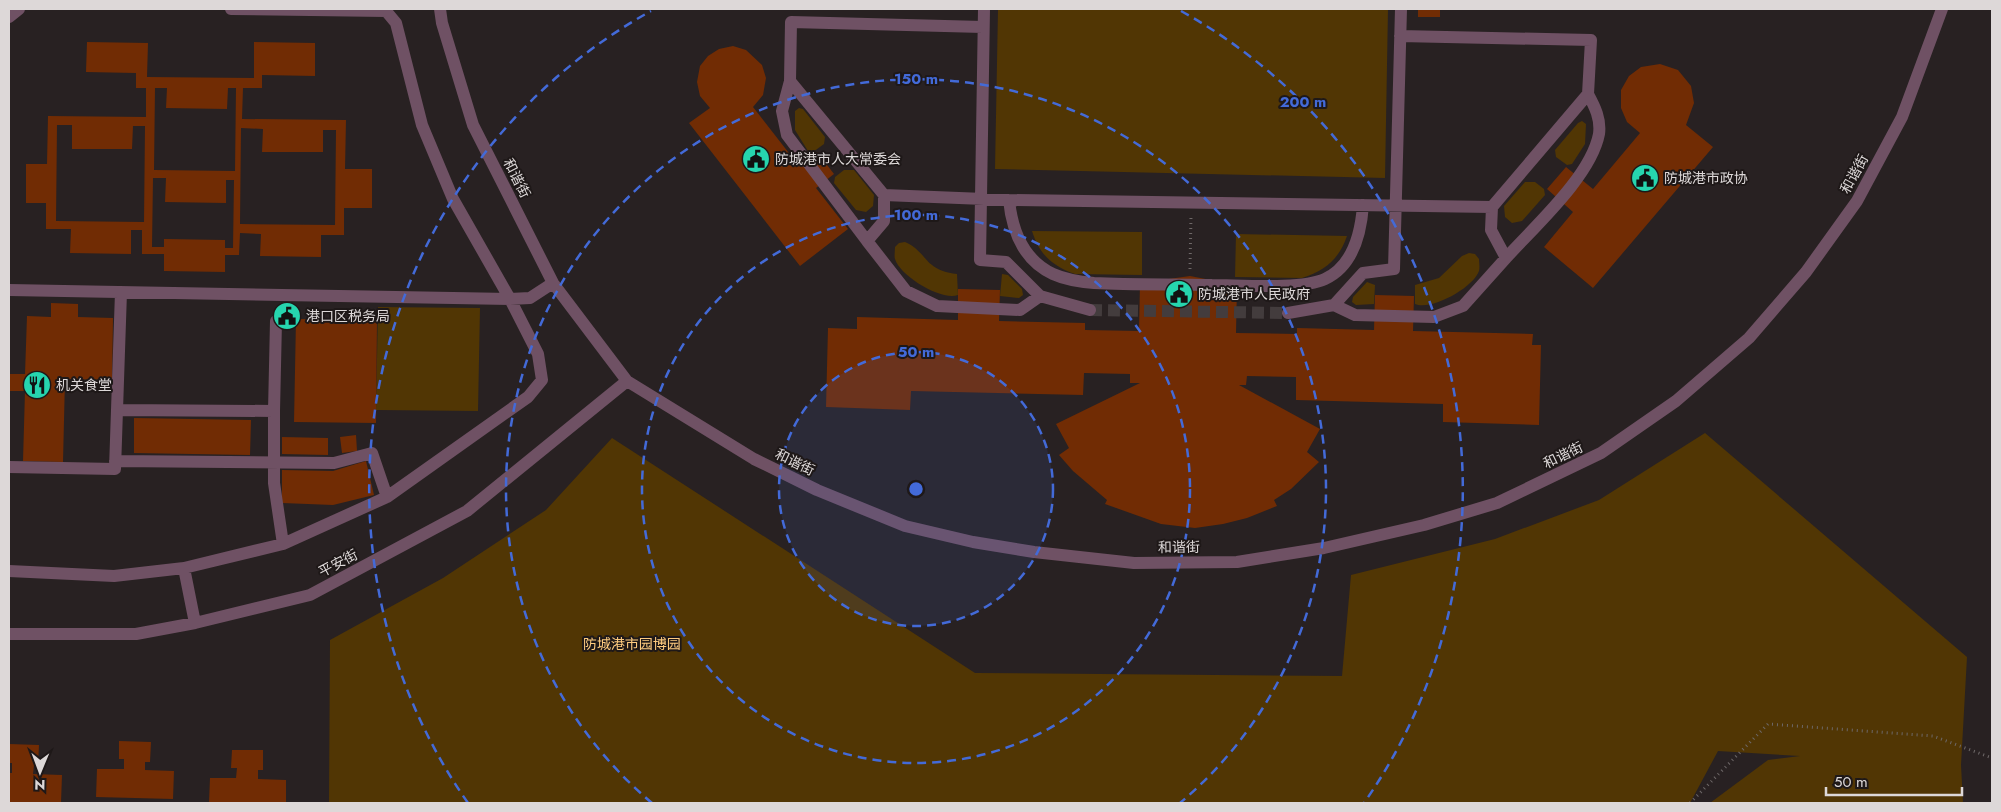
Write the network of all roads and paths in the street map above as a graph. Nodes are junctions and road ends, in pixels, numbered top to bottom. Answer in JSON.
{"nodes":[{"id":1,"x":19,"y":9,"type":"edge"},
{"id":2,"x":231,"y":9,"type":"edge"},
{"id":3,"x":440,"y":9,"type":"edge"},
{"id":4,"x":984,"y":9,"type":"edge"},
{"id":5,"x":1401,"y":9,"type":"edge"},
{"id":6,"x":1942,"y":9,"type":"edge"},
{"id":7,"x":9,"y":17,"type":"edge"},
{"id":8,"x":983,"y":26,"type":"junction"},
{"id":9,"x":1400,"y":36,"type":"junction"},
{"id":10,"x":790,"y":81,"type":"junction"},
{"id":11,"x":1588,"y":94,"type":"junction"},
{"id":12,"x":884,"y":195,"type":"junction"},
{"id":13,"x":981,"y":199,"type":"junction"},
{"id":14,"x":1009,"y":200,"type":"junction"},
{"id":15,"x":1191,"y":203,"type":"junction"},
{"id":16,"x":1363,"y":205,"type":"junction"},
{"id":17,"x":1395,"y":206,"type":"junction"},
{"id":18,"x":1492,"y":207,"type":"junction"},
{"id":19,"x":867,"y":241,"type":"junction"},
{"id":20,"x":1506,"y":258,"type":"junction"},
{"id":21,"x":553,"y":283,"type":"junction"},
{"id":22,"x":1190,"y":284,"type":"junction"},
{"id":23,"x":9,"y":290,"type":"edge"},
{"id":24,"x":121,"y":292,"type":"junction"},
{"id":25,"x":1040,"y":296,"type":"junction"},
{"id":26,"x":510,"y":299,"type":"junction"},
{"id":27,"x":1334,"y":305,"type":"junction"},
{"id":28,"x":1090,"y":310,"type":"tunnel mouth"},
{"id":29,"x":1288,"y":313,"type":"tunnel mouth"},
{"id":30,"x":276,"y":322,"type":"dead end"},
{"id":31,"x":627,"y":381,"type":"junction"},
{"id":32,"x":117,"y":410,"type":"junction"},
{"id":33,"x":274,"y":411,"type":"junction"},
{"id":34,"x":115,"y":461,"type":"junction"},
{"id":35,"x":274,"y":463,"type":"junction"},
{"id":36,"x":9,"y":467,"type":"edge"},
{"id":37,"x":387,"y":497,"type":"junction"},
{"id":38,"x":283,"y":544,"type":"junction"},
{"id":39,"x":184,"y":568,"type":"junction"},
{"id":40,"x":9,"y":572,"type":"edge"},
{"id":41,"x":196,"y":623,"type":"junction"},
{"id":42,"x":9,"y":634,"type":"edge"},
{"id":43,"x":1992,"y":758,"type":"edge"},
{"id":44,"x":1690,"y":803,"type":"edge"}],
"edges":[{"from":1,"to":7,"type":"street"},
{"from":2,"to":26,"type":"street"},
{"from":3,"to":21,"type":"street","name":"和谐街"},
{"from":4,"to":8,"type":"street"},
{"from":5,"to":9,"type":"street"},
{"from":6,"to":31,"type":"street","name":"和谐街"},
{"from":8,"to":10,"type":"street"},
{"from":8,"to":13,"type":"street"},
{"from":9,"to":11,"type":"street"},
{"from":9,"to":17,"type":"street"},
{"from":10,"to":12,"type":"street"},
{"from":10,"to":19,"type":"street"},
{"from":11,"to":18,"type":"street"},
{"from":11,"to":20,"type":"street"},
{"from":12,"to":13,"type":"street"},
{"from":12,"to":19,"type":"street"},
{"from":13,"to":14,"type":"street"},
{"from":13,"to":25,"type":"street"},
{"from":14,"to":15,"type":"street"},
{"from":14,"to":22,"type":"street"},
{"from":15,"to":16,"type":"street"},
{"from":15,"to":22,"type":"path"},
{"from":16,"to":17,"type":"street"},
{"from":16,"to":22,"type":"street"},
{"from":17,"to":18,"type":"street"},
{"from":17,"to":27,"type":"street"},
{"from":18,"to":20,"type":"street"},
{"from":19,"to":25,"type":"street"},
{"from":20,"to":27,"type":"street"},
{"from":21,"to":26,"type":"street"},
{"from":21,"to":31,"type":"street","name":"和谐街"},
{"from":23,"to":24,"type":"street"},
{"from":24,"to":26,"type":"street"},
{"from":24,"to":32,"type":"street"},
{"from":25,"to":28,"type":"street"},
{"from":26,"to":37,"type":"street"},
{"from":27,"to":29,"type":"street"},
{"from":30,"to":33,"type":"street"},
{"from":31,"to":41,"type":"street","name":"平安街"},
{"from":32,"to":33,"type":"street"},
{"from":32,"to":34,"type":"street"},
{"from":33,"to":35,"type":"street"},
{"from":34,"to":35,"type":"street"},
{"from":34,"to":36,"type":"street"},
{"from":35,"to":37,"type":"street"},
{"from":35,"to":38,"type":"street"},
{"from":37,"to":38,"type":"street"},
{"from":38,"to":39,"type":"street"},
{"from":39,"to":40,"type":"street"},
{"from":39,"to":41,"type":"street"},
{"from":41,"to":42,"type":"street","name":"平安街"},
{"from":43,"to":44,"type":"path"}]}
